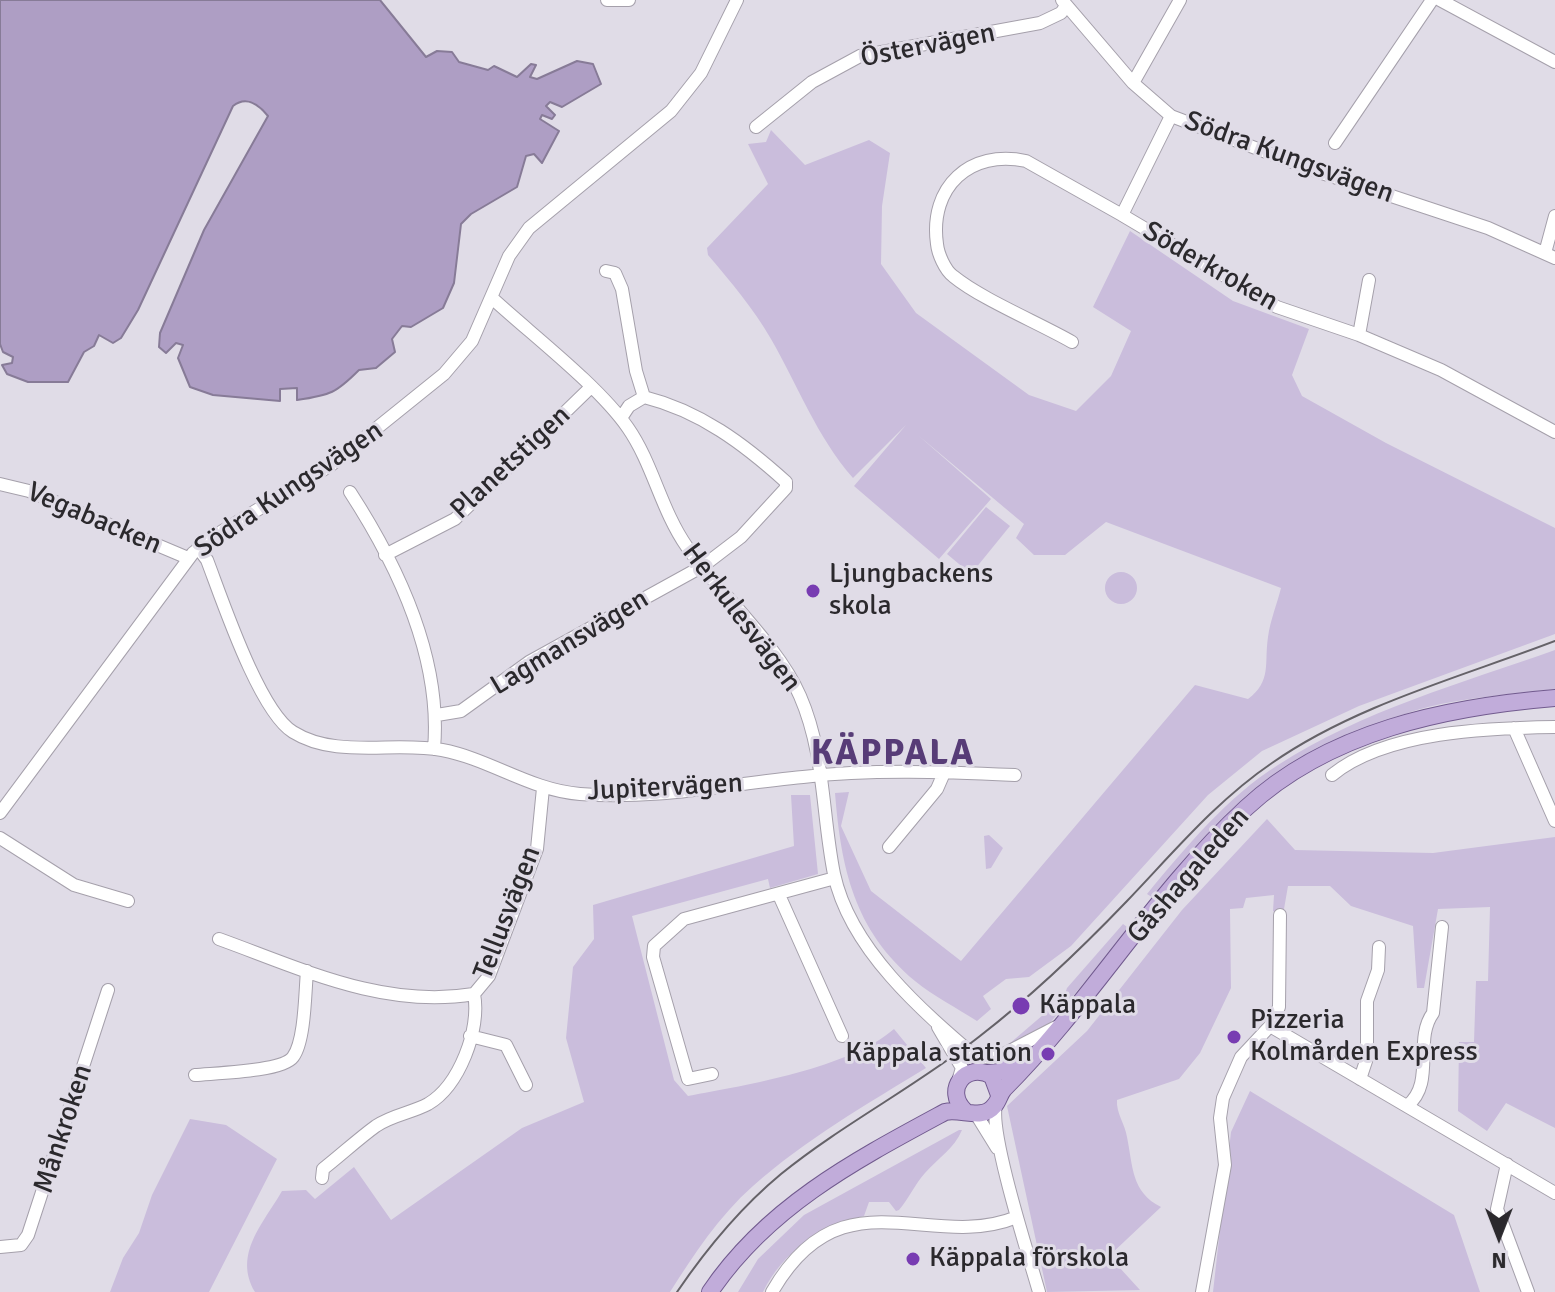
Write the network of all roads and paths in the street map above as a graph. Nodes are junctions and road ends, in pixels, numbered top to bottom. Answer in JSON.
{"nodes":[{"id":1,"x":607,"y":0,"type":"edge"},
{"id":2,"x":629,"y":0,"type":"edge"},
{"id":3,"x":737,"y":0,"type":"edge"},
{"id":4,"x":1180,"y":0,"type":"edge"},
{"id":5,"x":1432,"y":0,"type":"edge"},
{"id":6,"x":1440,"y":0,"type":"edge"},
{"id":7,"x":1064,"y":3,"type":"edge"},
{"id":8,"x":1555,"y":62,"type":"edge"},
{"id":9,"x":1133,"y":83,"type":"junction"},
{"id":10,"x":1171,"y":116,"type":"junction"},
{"id":11,"x":756,"y":127,"type":"dead end"},
{"id":12,"x":1335,"y":143,"type":"dead end"},
{"id":13,"x":1122,"y":215,"type":"junction"},
{"id":14,"x":1554,"y":219,"type":"edge"},
{"id":15,"x":1550,"y":256,"type":"edge"},
{"id":16,"x":606,"y":271,"type":"dead end"},
{"id":17,"x":1369,"y":280,"type":"dead end"},
{"id":18,"x":492,"y":298,"type":"junction"},
{"id":19,"x":1359,"y":335,"type":"junction"},
{"id":20,"x":1072,"y":342,"type":"dead end"},
{"id":21,"x":590,"y":388,"type":"junction"},
{"id":22,"x":644,"y":397,"type":"junction"},
{"id":23,"x":621,"y":418,"type":"junction"},
{"id":24,"x":1555,"y":432,"type":"edge"},
{"id":25,"x":0,"y":484,"type":"edge"},
{"id":26,"x":350,"y":492,"type":"dead end"},
{"id":27,"x":193,"y":553,"type":"junction"},
{"id":28,"x":385,"y":555,"type":"junction"},
{"id":29,"x":703,"y":566,"type":"junction"},
{"id":30,"x":1555,"y":698,"type":"edge"},
{"id":31,"x":437,"y":715,"type":"junction"},
{"id":32,"x":1555,"y":727,"type":"edge"},
{"id":33,"x":1514,"y":728,"type":"junction"},
{"id":34,"x":434,"y":749,"type":"junction"},
{"id":35,"x":944,"y":773,"type":"junction"},
{"id":36,"x":820,"y":775,"type":"junction"},
{"id":37,"x":1015,"y":775,"type":"dead end"},
{"id":38,"x":1332,"y":775,"type":"dead end"},
{"id":39,"x":543,"y":788,"type":"junction"},
{"id":40,"x":0,"y":813,"type":"edge"},
{"id":41,"x":1555,"y":821,"type":"edge"},
{"id":42,"x":0,"y":838,"type":"edge"},
{"id":43,"x":889,"y":847,"type":"dead end"},
{"id":44,"x":835,"y":878,"type":"junction"},
{"id":45,"x":779,"y":895,"type":"junction"},
{"id":46,"x":128,"y":901,"type":"dead end"},
{"id":47,"x":1280,"y":915,"type":"dead end"},
{"id":48,"x":1442,"y":927,"type":"dead end"},
{"id":49,"x":219,"y":939,"type":"dead end"},
{"id":50,"x":1379,"y":947,"type":"dead end"},
{"id":51,"x":307,"y":971,"type":"junction"},
{"id":52,"x":108,"y":990,"type":"dead end"},
{"id":53,"x":474,"y":994,"type":"junction"},
{"id":54,"x":1070,"y":1015,"type":"junction"},
{"id":55,"x":934,"y":1020,"type":"junction"},
{"id":56,"x":1270,"y":1026,"type":"junction"},
{"id":57,"x":470,"y":1036,"type":"junction"},
{"id":58,"x":842,"y":1036,"type":"dead end"},
{"id":59,"x":1038,"y":1050,"type":"junction"},
{"id":60,"x":983,"y":1068,"type":"junction"},
{"id":61,"x":712,"y":1074,"type":"dead end"},
{"id":62,"x":195,"y":1075,"type":"dead end"},
{"id":63,"x":1360,"y":1079,"type":"junction"},
{"id":64,"x":957,"y":1084,"type":"junction"},
{"id":65,"x":526,"y":1085,"type":"dead end"},
{"id":66,"x":998,"y":1100,"type":"junction"},
{"id":67,"x":1407,"y":1106,"type":"junction"},
{"id":68,"x":970,"y":1112,"type":"junction"},
{"id":69,"x":893,"y":1140,"type":"junction"},
{"id":70,"x":1004,"y":1162,"type":"junction"},
{"id":71,"x":1507,"y":1164,"type":"junction"},
{"id":72,"x":322,"y":1178,"type":"dead end"},
{"id":73,"x":1555,"y":1193,"type":"edge"},
{"id":74,"x":1017,"y":1217,"type":"junction"},
{"id":75,"x":0,"y":1247,"type":"edge"},
{"id":76,"x":710,"y":1292,"type":"edge"},
{"id":77,"x":772,"y":1292,"type":"edge"},
{"id":78,"x":1039,"y":1292,"type":"edge"},
{"id":79,"x":1202,"y":1292,"type":"edge"},
{"id":80,"x":1528,"y":1292,"type":"edge"}],
"edges":[{"from":1,"to":2,"type":"street"},
{"from":3,"to":18,"type":"street","name":"Södra Kungsvägen"},
{"from":4,"to":9,"type":"street"},
{"from":5,"to":12,"type":"street"},
{"from":6,"to":8,"type":"street"},
{"from":7,"to":9,"type":"street","name":"Södra Kungsvägen"},
{"from":7,"to":11,"type":"street","name":"Östervägen"},
{"from":9,"to":10,"type":"street","name":"Södra Kungsvägen"},
{"from":10,"to":13,"type":"street","name":"Söderkroken"},
{"from":10,"to":15,"type":"street","name":"Södra Kungsvägen"},
{"from":13,"to":19,"type":"street","name":"Söderkroken"},
{"from":13,"to":20,"type":"street"},
{"from":14,"to":15,"type":"street"},
{"from":16,"to":22,"type":"street"},
{"from":17,"to":19,"type":"street"},
{"from":18,"to":21,"type":"street","name":"Herkulesvägen"},
{"from":18,"to":27,"type":"street","name":"Södra Kungsvägen"},
{"from":19,"to":24,"type":"street","name":"Söderkroken"},
{"from":21,"to":23,"type":"street","name":"Herkulesvägen"},
{"from":21,"to":28,"type":"street","name":"Planetstigen"},
{"from":22,"to":23,"type":"street"},
{"from":22,"to":29,"type":"street","name":"Lagmansvägen"},
{"from":23,"to":29,"type":"street","name":"Herkulesvägen"},
{"from":25,"to":27,"type":"street","name":"Vegabacken"},
{"from":26,"to":28,"type":"street"},
{"from":27,"to":34,"type":"street","name":"Jupitervägen"},
{"from":27,"to":40,"type":"street","name":"Södra Kungsvägen"},
{"from":28,"to":31,"type":"street"},
{"from":29,"to":31,"type":"street","name":"Lagmansvägen"},
{"from":29,"to":36,"type":"street","name":"Herkulesvägen"},
{"from":30,"to":54,"type":"main road","name":"Gåshagaleden"},
{"from":31,"to":34,"type":"street"},
{"from":32,"to":33,"type":"street"},
{"from":33,"to":38,"type":"street"},
{"from":33,"to":41,"type":"street"},
{"from":34,"to":39,"type":"street","name":"Jupitervägen"},
{"from":35,"to":36,"type":"street","name":"Jupitervägen"},
{"from":35,"to":37,"type":"street","name":"Jupitervägen"},
{"from":35,"to":43,"type":"street"},
{"from":36,"to":39,"type":"street","name":"Jupitervägen"},
{"from":36,"to":44,"type":"street","name":"Herkulesvägen"},
{"from":39,"to":53,"type":"street","name":"Tellusvägen"},
{"from":42,"to":46,"type":"street"},
{"from":44,"to":45,"type":"street"},
{"from":44,"to":55,"type":"street","name":"Herkulesvägen"},
{"from":45,"to":58,"type":"street"},
{"from":45,"to":61,"type":"street"},
{"from":47,"to":56,"type":"street"},
{"from":48,"to":67,"type":"street"},
{"from":49,"to":51,"type":"street"},
{"from":50,"to":63,"type":"street"},
{"from":51,"to":53,"type":"street"},
{"from":51,"to":62,"type":"street"},
{"from":52,"to":75,"type":"street","name":"Månkroken"},
{"from":53,"to":57,"type":"street","name":"Tellusvägen"},
{"from":54,"to":59,"type":"main road","name":"Gåshagaleden"},
{"from":54,"to":60,"type":"street"},
{"from":55,"to":60,"type":"street","name":"Herkulesvägen"},
{"from":55,"to":64,"type":"street","name":"Herkulesvägen"},
{"from":56,"to":63,"type":"street"},
{"from":56,"to":79,"type":"street"},
{"from":57,"to":65,"type":"street"},
{"from":57,"to":72,"type":"street","name":"Tellusvägen"},
{"from":59,"to":60,"type":"main road","name":"Gåshagaleden"},
{"from":59,"to":66,"type":"main road","name":"Gåshagaleden"},
{"from":60,"to":64,"type":"main road","name":"Gåshagaleden"},
{"from":60,"to":66,"type":"main road"},
{"from":63,"to":67,"type":"street"},
{"from":64,"to":68,"type":"main road"},
{"from":64,"to":69,"type":"main road","name":"Gåshagaleden"},
{"from":66,"to":68,"type":"main road","name":"Gåshagaleden"},
{"from":66,"to":70,"type":"street"},
{"from":67,"to":71,"type":"street"},
{"from":68,"to":69,"type":"main road","name":"Gåshagaleden"},
{"from":68,"to":70,"type":"street"},
{"from":69,"to":76,"type":"main road","name":"Gåshagaleden"},
{"from":70,"to":74,"type":"street"},
{"from":71,"to":73,"type":"street"},
{"from":71,"to":80,"type":"street"},
{"from":74,"to":77,"type":"street"},
{"from":74,"to":78,"type":"street"}]}
